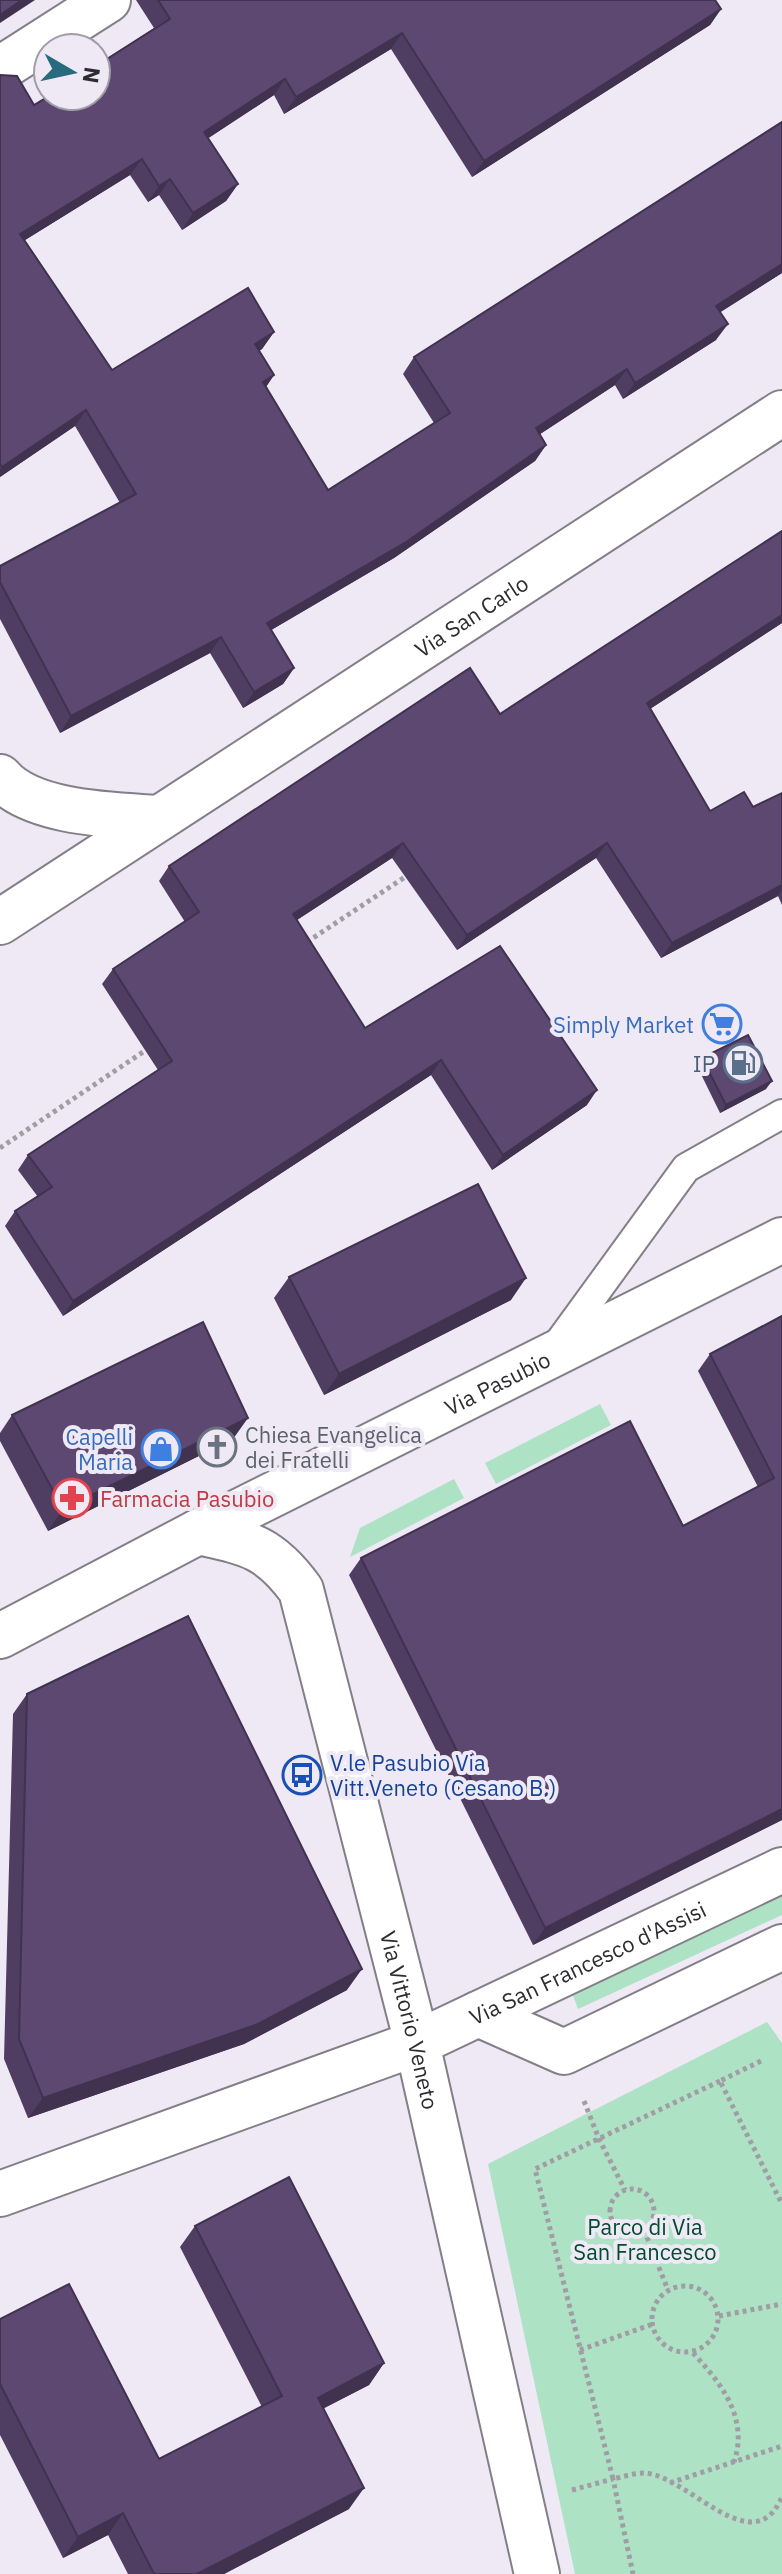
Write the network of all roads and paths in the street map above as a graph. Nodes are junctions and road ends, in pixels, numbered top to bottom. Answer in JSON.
{"nodes":[{"id":1,"x":108,"y":0,"type":"edge"},
{"id":2,"x":0,"y":69,"type":"edge"},
{"id":3,"x":782,"y":413,"type":"edge"},
{"id":4,"x":0,"y":777,"type":"edge"},
{"id":5,"x":159,"y":818,"type":"junction"},
{"id":6,"x":411,"y":873,"type":"edge"},
{"id":7,"x":0,"y":922,"type":"edge"},
{"id":8,"x":305,"y":944,"type":"edge"},
{"id":9,"x":159,"y":1041,"type":"edge"},
{"id":10,"x":782,"y":1114,"type":"edge"},
{"id":11,"x":0,"y":1148,"type":"edge"},
{"id":12,"x":782,"y":1240,"type":"edge"},
{"id":13,"x":550,"y":1355,"type":"junction"},
{"id":14,"x":198,"y":1532,"type":"junction"},
{"id":15,"x":0,"y":1636,"type":"edge"},
{"id":16,"x":782,"y":1870,"type":"edge"},
{"id":17,"x":782,"y":1947,"type":"edge"},
{"id":18,"x":478,"y":2014,"type":"junction"},
{"id":19,"x":417,"y":2043,"type":"junction"},
{"id":20,"x":564,"y":2052,"type":"junction"},
{"id":21,"x":761,"y":2061,"type":"dead end"},
{"id":22,"x":720,"y":2081,"type":"junction"},
{"id":23,"x":599,"y":2139,"type":"junction"},
{"id":24,"x":625,"y":2190,"type":"junction"},
{"id":25,"x":0,"y":2194,"type":"edge"},
{"id":26,"x":782,"y":2204,"type":"edge"},
{"id":27,"x":644,"y":2230,"type":"junction"},
{"id":28,"x":668,"y":2290,"type":"junction"},
{"id":29,"x":782,"y":2304,"type":"edge"},
{"id":30,"x":719,"y":2316,"type":"junction"},
{"id":31,"x":653,"y":2324,"type":"junction"},
{"id":32,"x":580,"y":2350,"type":"junction"},
{"id":33,"x":693,"y":2353,"type":"junction"},
{"id":34,"x":782,"y":2446,"type":"edge"},
{"id":35,"x":734,"y":2462,"type":"junction"},
{"id":36,"x":613,"y":2479,"type":"junction"},
{"id":37,"x":669,"y":2483,"type":"junction"},
{"id":38,"x":782,"y":2497,"type":"edge"},
{"id":39,"x":521,"y":2504,"type":"junction"},
{"id":40,"x":537,"y":2574,"type":"edge"},
{"id":41,"x":633,"y":2574,"type":"edge"}],
"edges":[{"from":1,"to":2,"type":"street"},
{"from":3,"to":5,"type":"street","name":"Via San Carlo"},
{"from":4,"to":5,"type":"street"},
{"from":5,"to":7,"type":"street","name":"Via San Carlo"},
{"from":6,"to":8,"type":"path"},
{"from":9,"to":11,"type":"path"},
{"from":10,"to":13,"type":"lane"},
{"from":12,"to":13,"type":"street","name":"Via Pasubio"},
{"from":13,"to":14,"type":"street","name":"Via Pasubio"},
{"from":14,"to":15,"type":"street","name":"Via Pasubio"},
{"from":14,"to":19,"type":"street","name":"Via Vittorio Veneto"},
{"from":16,"to":18,"type":"street","name":"Via San Francesco d'Assisi"},
{"from":17,"to":20,"type":"street"},
{"from":18,"to":19,"type":"street"},
{"from":18,"to":20,"type":"street","name":"Via San Francesco d'Assisi"},
{"from":19,"to":25,"type":"street"},
{"from":19,"to":39,"type":"street","name":"Via Vittorio Veneto"},
{"from":20,"to":23,"type":"path"},
{"from":21,"to":22,"type":"path"},
{"from":22,"to":23,"type":"path"},
{"from":22,"to":26,"type":"path"},
{"from":23,"to":24,"type":"path"},
{"from":23,"to":32,"type":"path"},
{"from":24,"to":27,"type":"path"},
{"from":24,"to":27,"type":"path"},
{"from":27,"to":28,"type":"path"},
{"from":28,"to":30,"type":"path"},
{"from":28,"to":31,"type":"path"},
{"from":29,"to":30,"type":"path"},
{"from":30,"to":33,"type":"path"},
{"from":31,"to":32,"type":"path"},
{"from":31,"to":33,"type":"path"},
{"from":32,"to":36,"type":"path"},
{"from":33,"to":35,"type":"path"},
{"from":34,"to":35,"type":"path"},
{"from":35,"to":37,"type":"path"},
{"from":36,"to":37,"type":"path"},
{"from":36,"to":39,"type":"path"},
{"from":36,"to":41,"type":"path"},
{"from":37,"to":38,"type":"path"},
{"from":39,"to":40,"type":"street","name":"Via Vittorio Veneto"}]}
